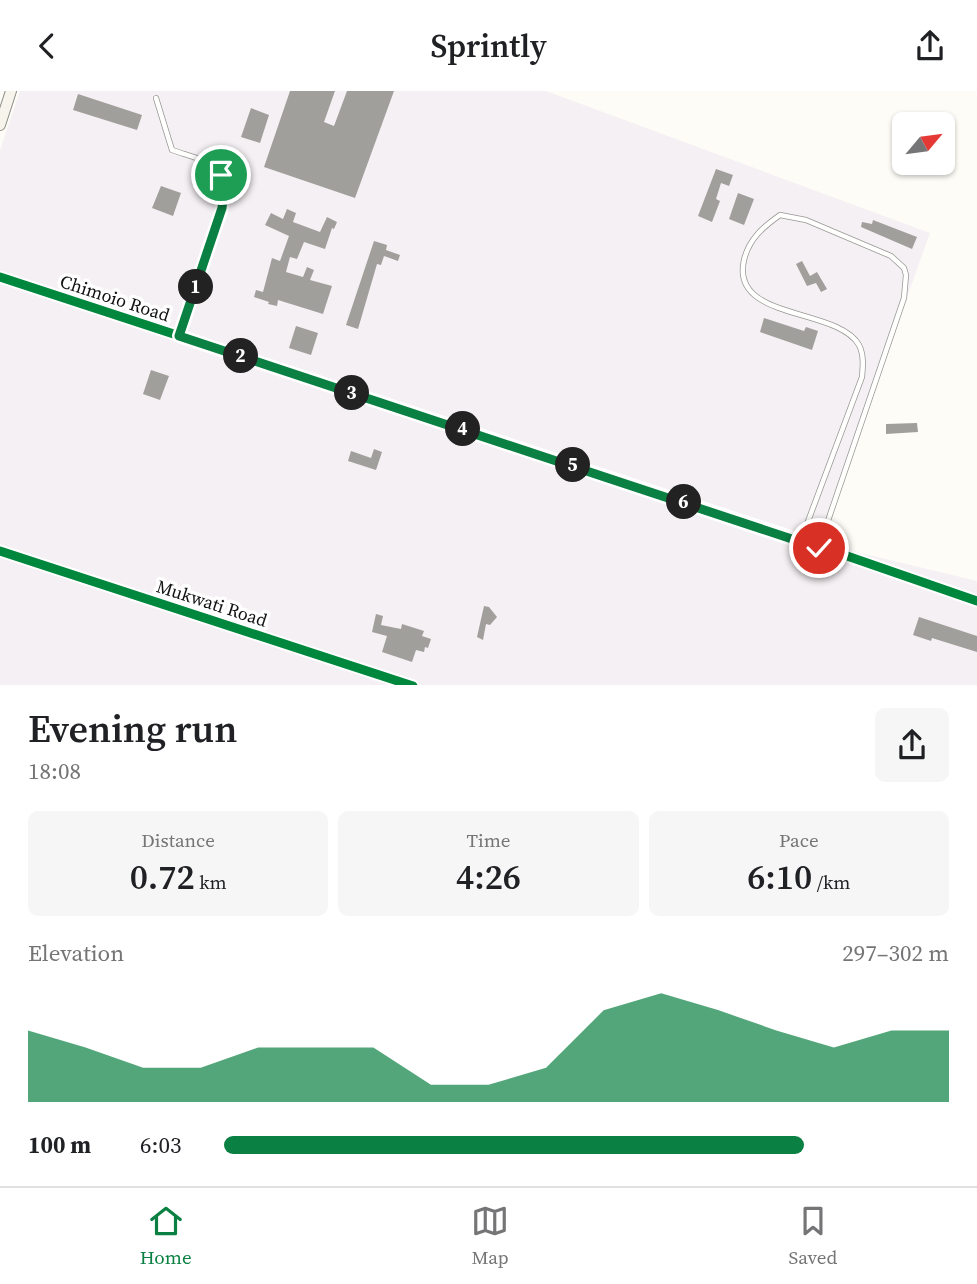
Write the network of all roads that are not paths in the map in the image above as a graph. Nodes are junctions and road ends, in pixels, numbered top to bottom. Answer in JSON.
{"nodes":[{"id":1,"x":11,"y":91,"type":"edge"},
{"id":2,"x":156,"y":99,"type":"dead end"},
{"id":3,"x":0,"y":125,"type":"edge"},
{"id":4,"x":0,"y":277,"type":"edge"},
{"id":5,"x":179,"y":336,"type":"junction"},
{"id":6,"x":801,"y":540,"type":"junction"},
{"id":7,"x":819,"y":548,"type":"junction"},
{"id":8,"x":0,"y":551,"type":"edge"},
{"id":9,"x":977,"y":601,"type":"edge"},
{"id":10,"x":413,"y":685,"type":"edge"}],
"edges":[{"from":1,"to":3,"type":"street"},
{"from":2,"to":5,"type":"lane"},
{"from":4,"to":5,"type":"street","name":"Chimoio Road"},
{"from":5,"to":6,"type":"street","name":"Chimoio Road"},
{"from":6,"to":7,"type":"street","name":"Chimoio Road"},
{"from":6,"to":7,"type":"lane"},
{"from":7,"to":9,"type":"street","name":"Chimoio Road"},
{"from":8,"to":10,"type":"street","name":"Mukwati Road"}]}
